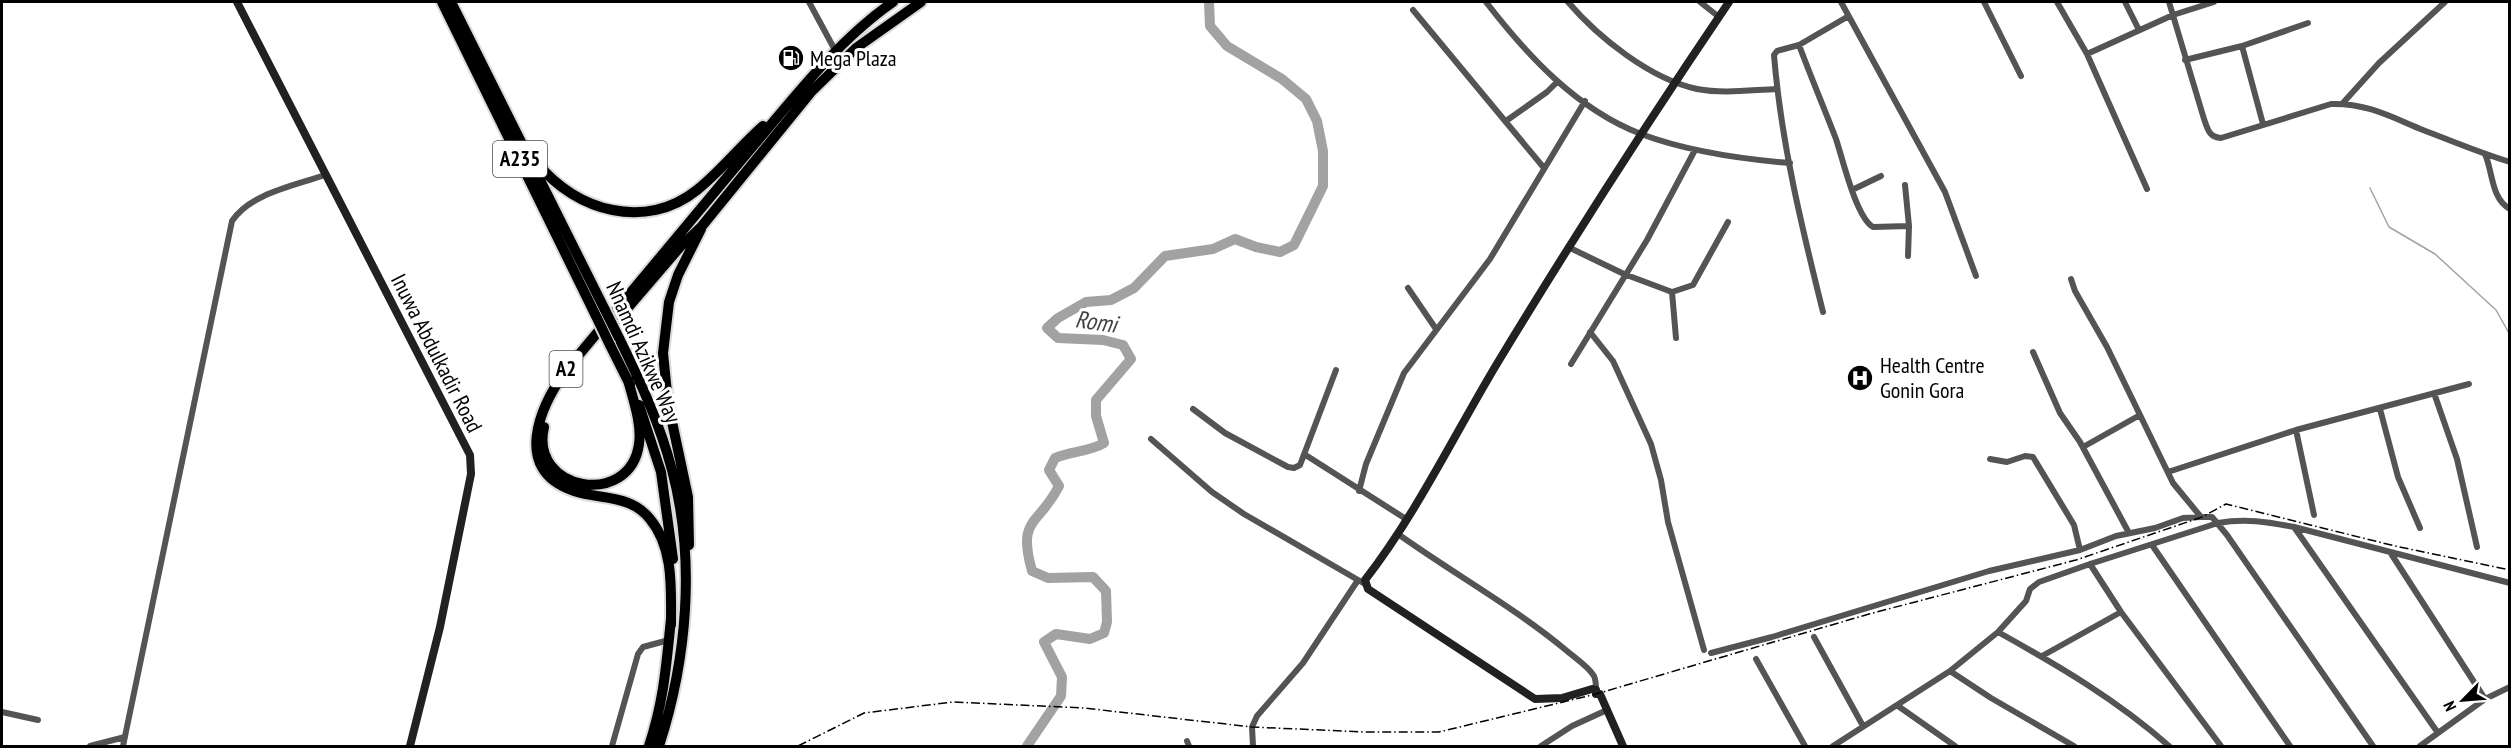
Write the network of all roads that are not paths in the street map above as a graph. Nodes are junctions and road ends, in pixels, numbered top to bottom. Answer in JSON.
{"nodes":[{"id":1,"x":237,"y":2,"type":"edge"},
{"id":2,"x":442,"y":2,"type":"edge"},
{"id":3,"x":451,"y":2,"type":"edge"},
{"id":4,"x":809,"y":2,"type":"edge"},
{"id":5,"x":893,"y":2,"type":"edge"},
{"id":6,"x":921,"y":2,"type":"edge"},
{"id":7,"x":1486,"y":2,"type":"edge"},
{"id":8,"x":1568,"y":2,"type":"edge"},
{"id":9,"x":1700,"y":2,"type":"edge"},
{"id":10,"x":1729,"y":2,"type":"edge"},
{"id":11,"x":1841,"y":2,"type":"edge"},
{"id":12,"x":1984,"y":2,"type":"edge"},
{"id":13,"x":2057,"y":2,"type":"edge"},
{"id":14,"x":2125,"y":2,"type":"edge"},
{"id":15,"x":2169,"y":2,"type":"edge"},
{"id":16,"x":2214,"y":2,"type":"edge"},
{"id":17,"x":2445,"y":2,"type":"edge"},
{"id":18,"x":1413,"y":10,"type":"dead end"},
{"id":19,"x":2173,"y":15,"type":"junction"},
{"id":20,"x":1719,"y":17,"type":"junction"},
{"id":21,"x":1847,"y":17,"type":"junction"},
{"id":22,"x":2308,"y":22,"type":"dead end"},
{"id":23,"x":2139,"y":30,"type":"junction"},
{"id":24,"x":1799,"y":45,"type":"junction"},
{"id":25,"x":2242,"y":46,"type":"junction"},
{"id":26,"x":836,"y":52,"type":"junction"},
{"id":27,"x":2087,"y":54,"type":"junction"},
{"id":28,"x":2185,"y":60,"type":"junction"},
{"id":29,"x":2021,"y":76,"type":"dead end"},
{"id":30,"x":1557,"y":82,"type":"junction"},
{"id":31,"x":1676,"y":82,"type":"junction"},
{"id":32,"x":1777,"y":89,"type":"junction"},
{"id":33,"x":1585,"y":101,"type":"junction"},
{"id":34,"x":2342,"y":104,"type":"junction"},
{"id":35,"x":785,"y":109,"type":"junction"},
{"id":36,"x":1506,"y":122,"type":"junction"},
{"id":37,"x":2263,"y":123,"type":"junction"},
{"id":38,"x":1641,"y":134,"type":"junction"},
{"id":39,"x":526,"y":150,"type":"junction"},
{"id":40,"x":1695,"y":150,"type":"junction"},
{"id":41,"x":2485,"y":154,"type":"junction"},
{"id":42,"x":2510,"y":162,"type":"edge"},
{"id":43,"x":1790,"y":163,"type":"junction"},
{"id":44,"x":1544,"y":168,"type":"junction"},
{"id":45,"x":325,"y":175,"type":"junction"},
{"id":46,"x":1881,"y":176,"type":"dead end"},
{"id":47,"x":1905,"y":185,"type":"dead end"},
{"id":48,"x":2146,"y":189,"type":"dead end"},
{"id":49,"x":1852,"y":190,"type":"junction"},
{"id":50,"x":2510,"y":209,"type":"edge"},
{"id":51,"x":1728,"y":222,"type":"dead end"},
{"id":52,"x":702,"y":226,"type":"junction"},
{"id":53,"x":1909,"y":226,"type":"junction"},
{"id":54,"x":1568,"y":247,"type":"junction"},
{"id":55,"x":1908,"y":256,"type":"dead end"},
{"id":56,"x":1624,"y":274,"type":"junction"},
{"id":57,"x":1976,"y":276,"type":"dead end"},
{"id":58,"x":2071,"y":279,"type":"dead end"},
{"id":59,"x":1408,"y":288,"type":"dead end"},
{"id":60,"x":1672,"y":292,"type":"junction"},
{"id":61,"x":1823,"y":312,"type":"dead end"},
{"id":62,"x":601,"y":313,"type":"junction"},
{"id":63,"x":1436,"y":329,"type":"junction"},
{"id":64,"x":1590,"y":332,"type":"junction"},
{"id":65,"x":1676,"y":338,"type":"dead end"},
{"id":66,"x":614,"y":342,"type":"junction"},
{"id":67,"x":2032,"y":352,"type":"dead end"},
{"id":68,"x":1571,"y":363,"type":"dead end"},
{"id":69,"x":1336,"y":370,"type":"dead end"},
{"id":70,"x":628,"y":380,"type":"junction"},
{"id":71,"x":2469,"y":384,"type":"dead end"},
{"id":72,"x":2434,"y":393,"type":"junction"},
{"id":73,"x":1193,"y":409,"type":"dead end"},
{"id":74,"x":2380,"y":409,"type":"junction"},
{"id":75,"x":2140,"y":415,"type":"junction"},
{"id":76,"x":2296,"y":430,"type":"junction"},
{"id":77,"x":1151,"y":440,"type":"dead end"},
{"id":78,"x":2083,"y":447,"type":"junction"},
{"id":79,"x":1304,"y":454,"type":"junction"},
{"id":80,"x":1990,"y":459,"type":"dead end"},
{"id":81,"x":2168,"y":472,"type":"junction"},
{"id":82,"x":1359,"y":491,"type":"junction"},
{"id":83,"x":2314,"y":515,"type":"dead end"},
{"id":84,"x":2201,"y":517,"type":"junction"},
{"id":85,"x":1406,"y":519,"type":"junction"},
{"id":86,"x":2218,"y":523,"type":"junction"},
{"id":87,"x":2294,"y":527,"type":"junction"},
{"id":88,"x":2420,"y":528,"type":"dead end"},
{"id":89,"x":2129,"y":533,"type":"junction"},
{"id":90,"x":1398,"y":534,"type":"junction"},
{"id":91,"x":2152,"y":545,"type":"junction"},
{"id":92,"x":2477,"y":547,"type":"dead end"},
{"id":93,"x":2080,"y":550,"type":"junction"},
{"id":94,"x":2390,"y":552,"type":"junction"},
{"id":95,"x":2090,"y":564,"type":"junction"},
{"id":96,"x":1361,"y":582,"type":"junction"},
{"id":97,"x":2510,"y":582,"type":"edge"},
{"id":98,"x":686,"y":605,"type":"junction"},
{"id":99,"x":2121,"y":612,"type":"junction"},
{"id":100,"x":671,"y":625,"type":"junction"},
{"id":101,"x":1998,"y":632,"type":"junction"},
{"id":102,"x":1814,"y":637,"type":"dead end"},
{"id":103,"x":670,"y":640,"type":"junction"},
{"id":104,"x":1704,"y":650,"type":"dead end"},
{"id":105,"x":1711,"y":653,"type":"dead end"},
{"id":106,"x":2042,"y":656,"type":"junction"},
{"id":107,"x":1756,"y":659,"type":"dead end"},
{"id":108,"x":1950,"y":671,"type":"junction"},
{"id":109,"x":2510,"y":687,"type":"edge"},
{"id":110,"x":1596,"y":690,"type":"junction"},
{"id":111,"x":2485,"y":699,"type":"junction"},
{"id":112,"x":1898,"y":706,"type":"junction"},
{"id":113,"x":1607,"y":710,"type":"junction"},
{"id":114,"x":2,"y":712,"type":"edge"},
{"id":115,"x":39,"y":720,"type":"dead end"},
{"id":116,"x":1863,"y":726,"type":"junction"},
{"id":117,"x":2438,"y":733,"type":"junction"},
{"id":118,"x":125,"y":737,"type":"junction"},
{"id":119,"x":1840,"y":742,"type":"junction"},
{"id":120,"x":90,"y":747,"type":"edge"},
{"id":121,"x":123,"y":747,"type":"edge"},
{"id":122,"x":410,"y":747,"type":"edge"},
{"id":123,"x":612,"y":747,"type":"edge"},
{"id":124,"x":649,"y":747,"type":"edge"},
{"id":125,"x":659,"y":747,"type":"edge"},
{"id":126,"x":1253,"y":747,"type":"edge"},
{"id":127,"x":1540,"y":747,"type":"edge"},
{"id":128,"x":1623,"y":747,"type":"edge"},
{"id":129,"x":1805,"y":747,"type":"edge"},
{"id":130,"x":1833,"y":747,"type":"edge"},
{"id":131,"x":1847,"y":747,"type":"edge"},
{"id":132,"x":1955,"y":747,"type":"edge"},
{"id":133,"x":2074,"y":747,"type":"edge"},
{"id":134,"x":2169,"y":747,"type":"edge"},
{"id":135,"x":2220,"y":747,"type":"edge"},
{"id":136,"x":2290,"y":747,"type":"edge"},
{"id":137,"x":2373,"y":747,"type":"edge"},
{"id":138,"x":2420,"y":747,"type":"edge"}],
"edges":[{"from":1,"to":45,"type":"street","name":"Inuwa Abdulkadir Road"},
{"from":2,"to":62,"type":"highway","name":"Nnamdi Azikwe Way","number":"A235"},
{"from":3,"to":39,"type":"highway","name":"Nnamdi Azikwe Way","number":"A235"},
{"from":4,"to":26,"type":"street"},
{"from":5,"to":26,"type":"highway","number":"A2"},
{"from":6,"to":52,"type":"highway"},
{"from":7,"to":30,"type":"street"},
{"from":8,"to":31,"type":"street"},
{"from":9,"to":20,"type":"street"},
{"from":10,"to":20,"type":"street"},
{"from":11,"to":21,"type":"street"},
{"from":12,"to":29,"type":"street"},
{"from":13,"to":27,"type":"street"},
{"from":14,"to":23,"type":"street"},
{"from":15,"to":19,"type":"street"},
{"from":16,"to":19,"type":"street"},
{"from":17,"to":34,"type":"street"},
{"from":18,"to":36,"type":"street"},
{"from":19,"to":23,"type":"street"},
{"from":19,"to":28,"type":"street"},
{"from":20,"to":31,"type":"street"},
{"from":21,"to":24,"type":"street"},
{"from":21,"to":57,"type":"street"},
{"from":22,"to":25,"type":"street"},
{"from":23,"to":27,"type":"street"},
{"from":24,"to":32,"type":"street"},
{"from":24,"to":49,"type":"street"},
{"from":25,"to":28,"type":"street"},
{"from":25,"to":37,"type":"street"},
{"from":26,"to":35,"type":"highway","number":"A2"},
{"from":27,"to":48,"type":"street"},
{"from":28,"to":37,"type":"street"},
{"from":30,"to":33,"type":"street"},
{"from":30,"to":36,"type":"street"},
{"from":31,"to":32,"type":"street"},
{"from":31,"to":38,"type":"street"},
{"from":32,"to":43,"type":"street"},
{"from":33,"to":38,"type":"street"},
{"from":33,"to":44,"type":"street"},
{"from":34,"to":37,"type":"street"},
{"from":34,"to":41,"type":"street"},
{"from":35,"to":39,"type":"highway"},
{"from":35,"to":100,"type":"highway","number":"A2"},
{"from":36,"to":44,"type":"street"},
{"from":38,"to":40,"type":"street"},
{"from":38,"to":54,"type":"street"},
{"from":39,"to":62,"type":"highway","name":"Nnamdi Azikwe Way","number":"A235"},
{"from":40,"to":43,"type":"street"},
{"from":40,"to":56,"type":"street"},
{"from":41,"to":42,"type":"street"},
{"from":41,"to":50,"type":"street"},
{"from":43,"to":61,"type":"street"},
{"from":44,"to":63,"type":"street"},
{"from":45,"to":118,"type":"street"},
{"from":45,"to":122,"type":"street","name":"Inuwa Abdulkadir Road"},
{"from":46,"to":49,"type":"street"},
{"from":47,"to":53,"type":"street"},
{"from":49,"to":53,"type":"street"},
{"from":51,"to":60,"type":"street"},
{"from":52,"to":70,"type":"highway"},
{"from":52,"to":98,"type":"highway"},
{"from":53,"to":55,"type":"street"},
{"from":54,"to":56,"type":"street"},
{"from":54,"to":85,"type":"street"},
{"from":56,"to":60,"type":"street"},
{"from":56,"to":64,"type":"street"},
{"from":58,"to":75,"type":"street"},
{"from":59,"to":63,"type":"street"},
{"from":60,"to":65,"type":"street"},
{"from":62,"to":66,"type":"highway","name":"Nnamdi Azikwe Way","number":"A235","bridge":true},
{"from":63,"to":82,"type":"street"},
{"from":64,"to":68,"type":"street"},
{"from":64,"to":104,"type":"street"},
{"from":66,"to":70,"type":"highway","name":"Nnamdi Azikwe Way","number":"A235"},
{"from":66,"to":98,"type":"highway","name":"Nnamdi Azikwe Way","number":"A235"},
{"from":67,"to":78,"type":"street"},
{"from":69,"to":79,"type":"street"},
{"from":70,"to":100,"type":"highway","name":"Nnamdi Azikwe Way","number":"A235"},
{"from":71,"to":72,"type":"street"},
{"from":72,"to":74,"type":"street"},
{"from":72,"to":92,"type":"street"},
{"from":73,"to":79,"type":"street"},
{"from":74,"to":76,"type":"street"},
{"from":74,"to":88,"type":"street"},
{"from":75,"to":78,"type":"street"},
{"from":75,"to":81,"type":"street"},
{"from":76,"to":81,"type":"street"},
{"from":76,"to":83,"type":"street"},
{"from":77,"to":96,"type":"street"},
{"from":78,"to":89,"type":"street"},
{"from":79,"to":82,"type":"street"},
{"from":80,"to":93,"type":"street"},
{"from":81,"to":84,"type":"street"},
{"from":82,"to":85,"type":"street"},
{"from":84,"to":86,"type":"street"},
{"from":84,"to":89,"type":"street"},
{"from":85,"to":90,"type":"street"},
{"from":86,"to":87,"type":"street"},
{"from":86,"to":91,"type":"street"},
{"from":86,"to":137,"type":"street"},
{"from":87,"to":94,"type":"street"},
{"from":87,"to":117,"type":"street"},
{"from":89,"to":93,"type":"street"},
{"from":90,"to":96,"type":"street"},
{"from":90,"to":110,"type":"street"},
{"from":91,"to":95,"type":"street"},
{"from":91,"to":136,"type":"street"},
{"from":93,"to":105,"type":"street"},
{"from":94,"to":97,"type":"street"},
{"from":94,"to":111,"type":"street"},
{"from":95,"to":99,"type":"street"},
{"from":95,"to":101,"type":"street"},
{"from":96,"to":110,"type":"street"},
{"from":96,"to":126,"type":"street"},
{"from":98,"to":125,"type":"highway","name":"Nnamdi Azikwe Way"},
{"from":99,"to":106,"type":"street"},
{"from":99,"to":135,"type":"street"},
{"from":100,"to":103,"type":"highway","name":"Nnamdi Azikwe Way","number":"A2"},
{"from":101,"to":106,"type":"street"},
{"from":101,"to":108,"type":"street"},
{"from":102,"to":116,"type":"street"},
{"from":103,"to":123,"type":"street"},
{"from":103,"to":124,"type":"highway","name":"Nnamdi Azikwe Way","number":"A2"},
{"from":106,"to":134,"type":"street"},
{"from":107,"to":129,"type":"street"},
{"from":108,"to":112,"type":"street"},
{"from":108,"to":133,"type":"street"},
{"from":109,"to":111,"type":"street"},
{"from":110,"to":113,"type":"street"},
{"from":111,"to":117,"type":"street"},
{"from":112,"to":116,"type":"street"},
{"from":112,"to":132,"type":"street"},
{"from":113,"to":127,"type":"street"},
{"from":113,"to":128,"type":"street"},
{"from":114,"to":115,"type":"street"},
{"from":116,"to":119,"type":"street"},
{"from":117,"to":138,"type":"street"},
{"from":118,"to":120,"type":"street"},
{"from":118,"to":121,"type":"street"},
{"from":119,"to":130,"type":"street"},
{"from":119,"to":131,"type":"street"}]}
